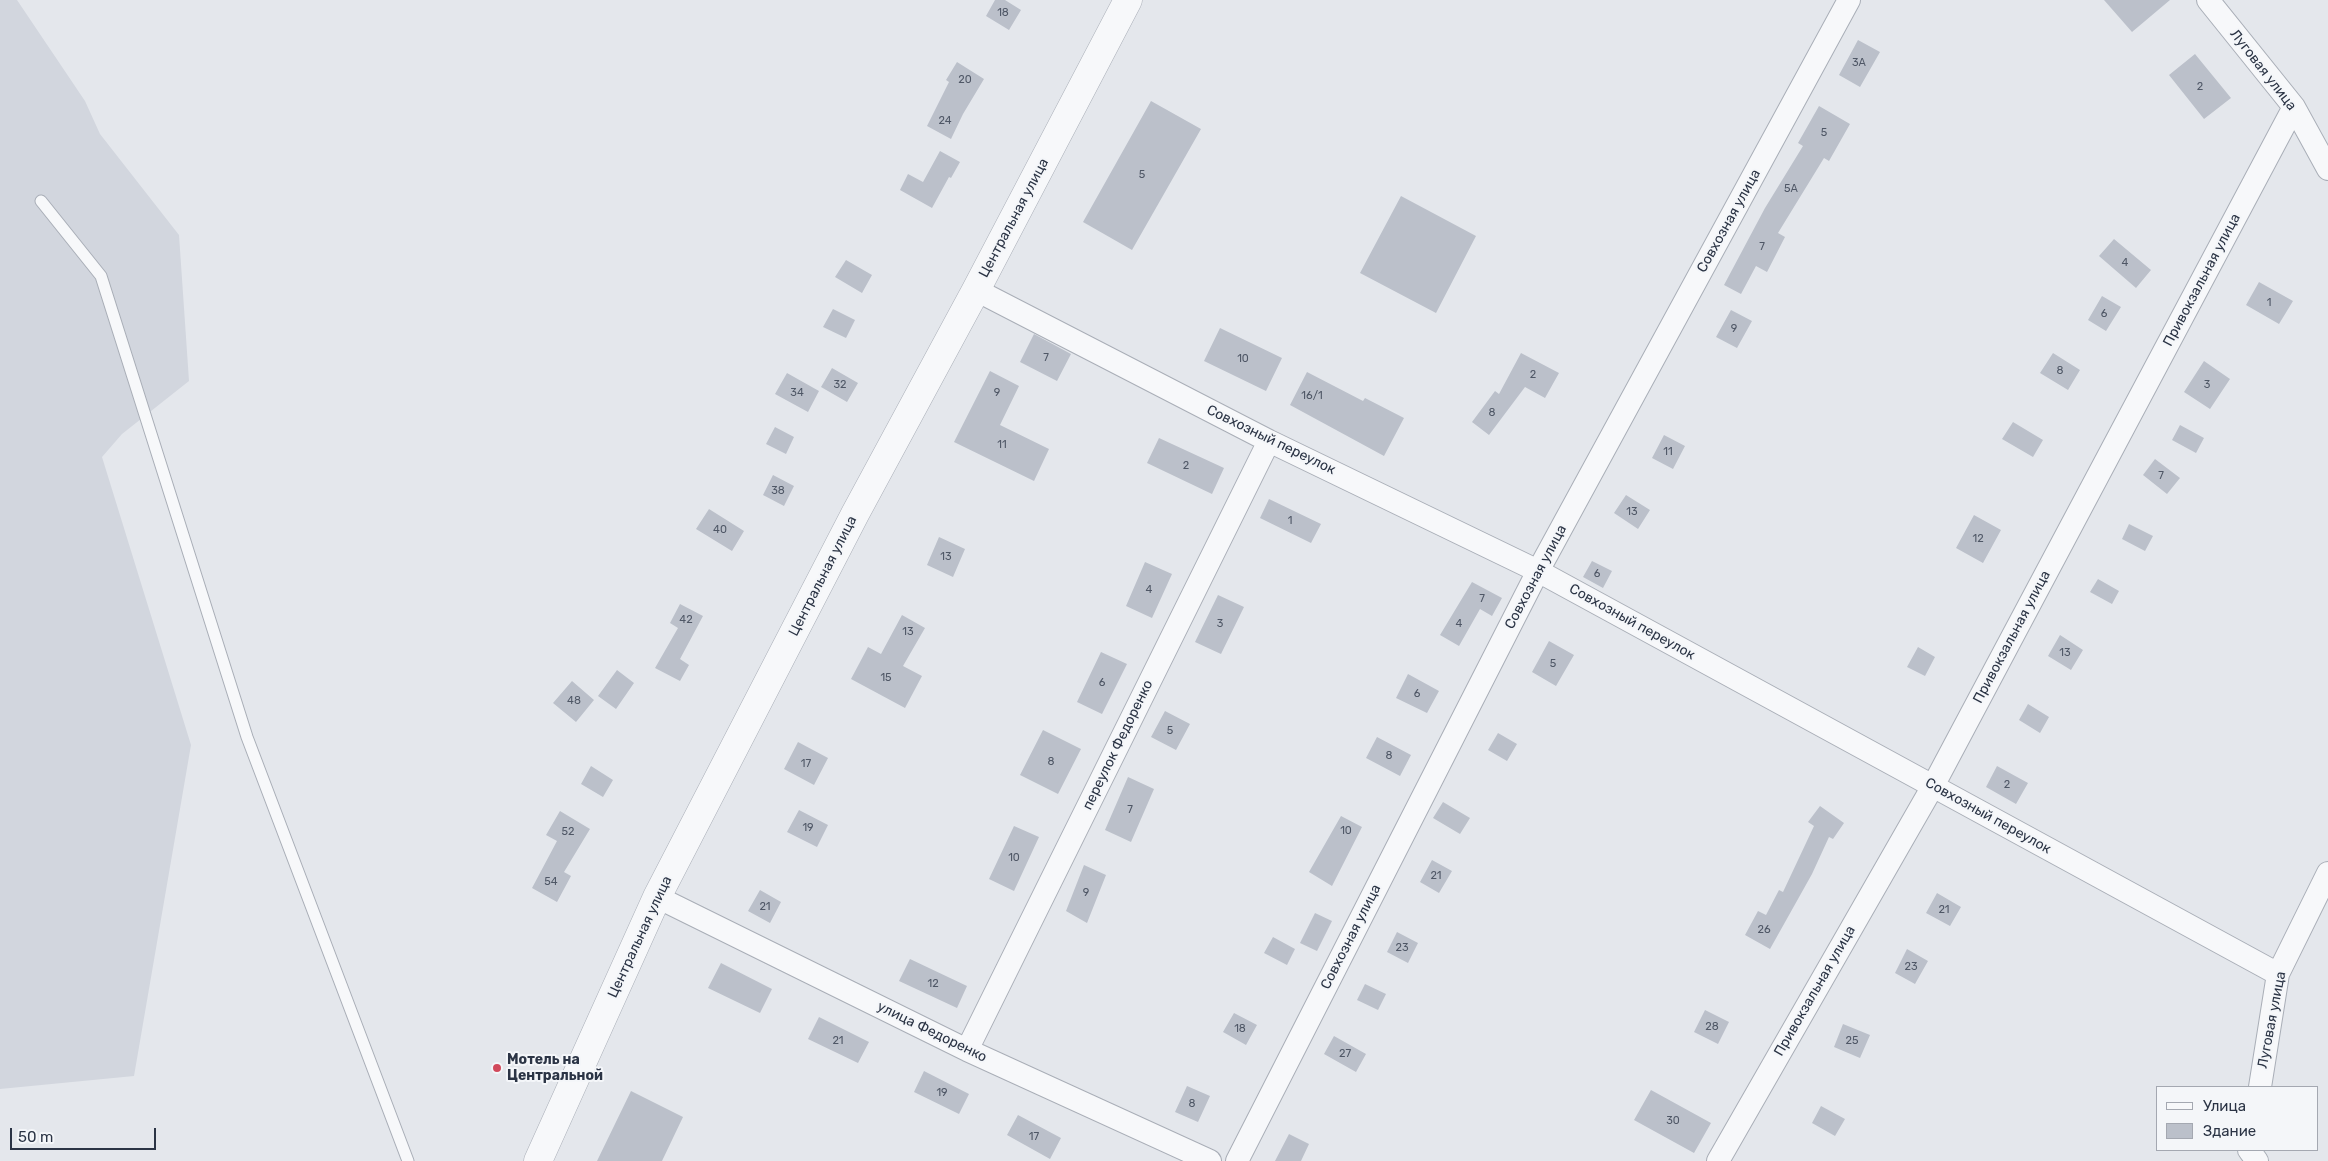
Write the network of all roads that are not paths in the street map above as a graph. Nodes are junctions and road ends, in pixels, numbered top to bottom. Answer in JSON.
{"nodes":[{"id":1,"x":1128,"y":0,"type":"edge"},
{"id":2,"x":1849,"y":0,"type":"edge"},
{"id":3,"x":2208,"y":0,"type":"edge"},
{"id":4,"x":2294,"y":107,"type":"junction"},
{"id":5,"x":2328,"y":169,"type":"edge"},
{"id":6,"x":41,"y":201,"type":"dead end"},
{"id":7,"x":976,"y":290,"type":"junction"},
{"id":8,"x":1269,"y":440,"type":"junction"},
{"id":9,"x":1538,"y":571,"type":"junction"},
{"id":10,"x":1933,"y":786,"type":"junction"},
{"id":11,"x":2328,"y":873,"type":"edge"},
{"id":12,"x":657,"y":897,"type":"junction"},
{"id":13,"x":2278,"y":974,"type":"junction"},
{"id":14,"x":967,"y":1050,"type":"junction"},
{"id":15,"x":2260,"y":1086,"type":"edge"},
{"id":16,"x":408,"y":1161,"type":"edge"},
{"id":17,"x":538,"y":1161,"type":"edge"},
{"id":18,"x":1210,"y":1161,"type":"edge"},
{"id":19,"x":1238,"y":1161,"type":"edge"},
{"id":20,"x":1718,"y":1161,"type":"edge"}],
"edges":[{"from":1,"to":7,"type":"street","name":"Центральная улица"},
{"from":2,"to":9,"type":"street","name":"Совхозная улица"},
{"from":3,"to":4,"type":"street","name":"Луговая улица"},
{"from":4,"to":5,"type":"street","name":"Луговая улица"},
{"from":4,"to":10,"type":"street","name":"Привокзальная улица"},
{"from":6,"to":16,"type":"lane"},
{"from":7,"to":8,"type":"street","name":"Совхозный переулок"},
{"from":7,"to":12,"type":"street","name":"Центральная улица"},
{"from":8,"to":9,"type":"street","name":"Совхозный переулок"},
{"from":8,"to":14,"type":"street","name":"переулок Федоренко"},
{"from":9,"to":10,"type":"street","name":"Совхозный переулок"},
{"from":9,"to":19,"type":"street","name":"Совхозная улица"},
{"from":10,"to":13,"type":"street","name":"Совхозный переулок"},
{"from":10,"to":20,"type":"street","name":"Привокзальная улица"},
{"from":11,"to":13,"type":"street","name":"Луговая улица"},
{"from":12,"to":14,"type":"street","name":"улица Федоренко"},
{"from":12,"to":17,"type":"street","name":"Центральная улица"},
{"from":13,"to":15,"type":"street","name":"Луговая улица"},
{"from":14,"to":18,"type":"street","name":"улица Федоренко"}]}
